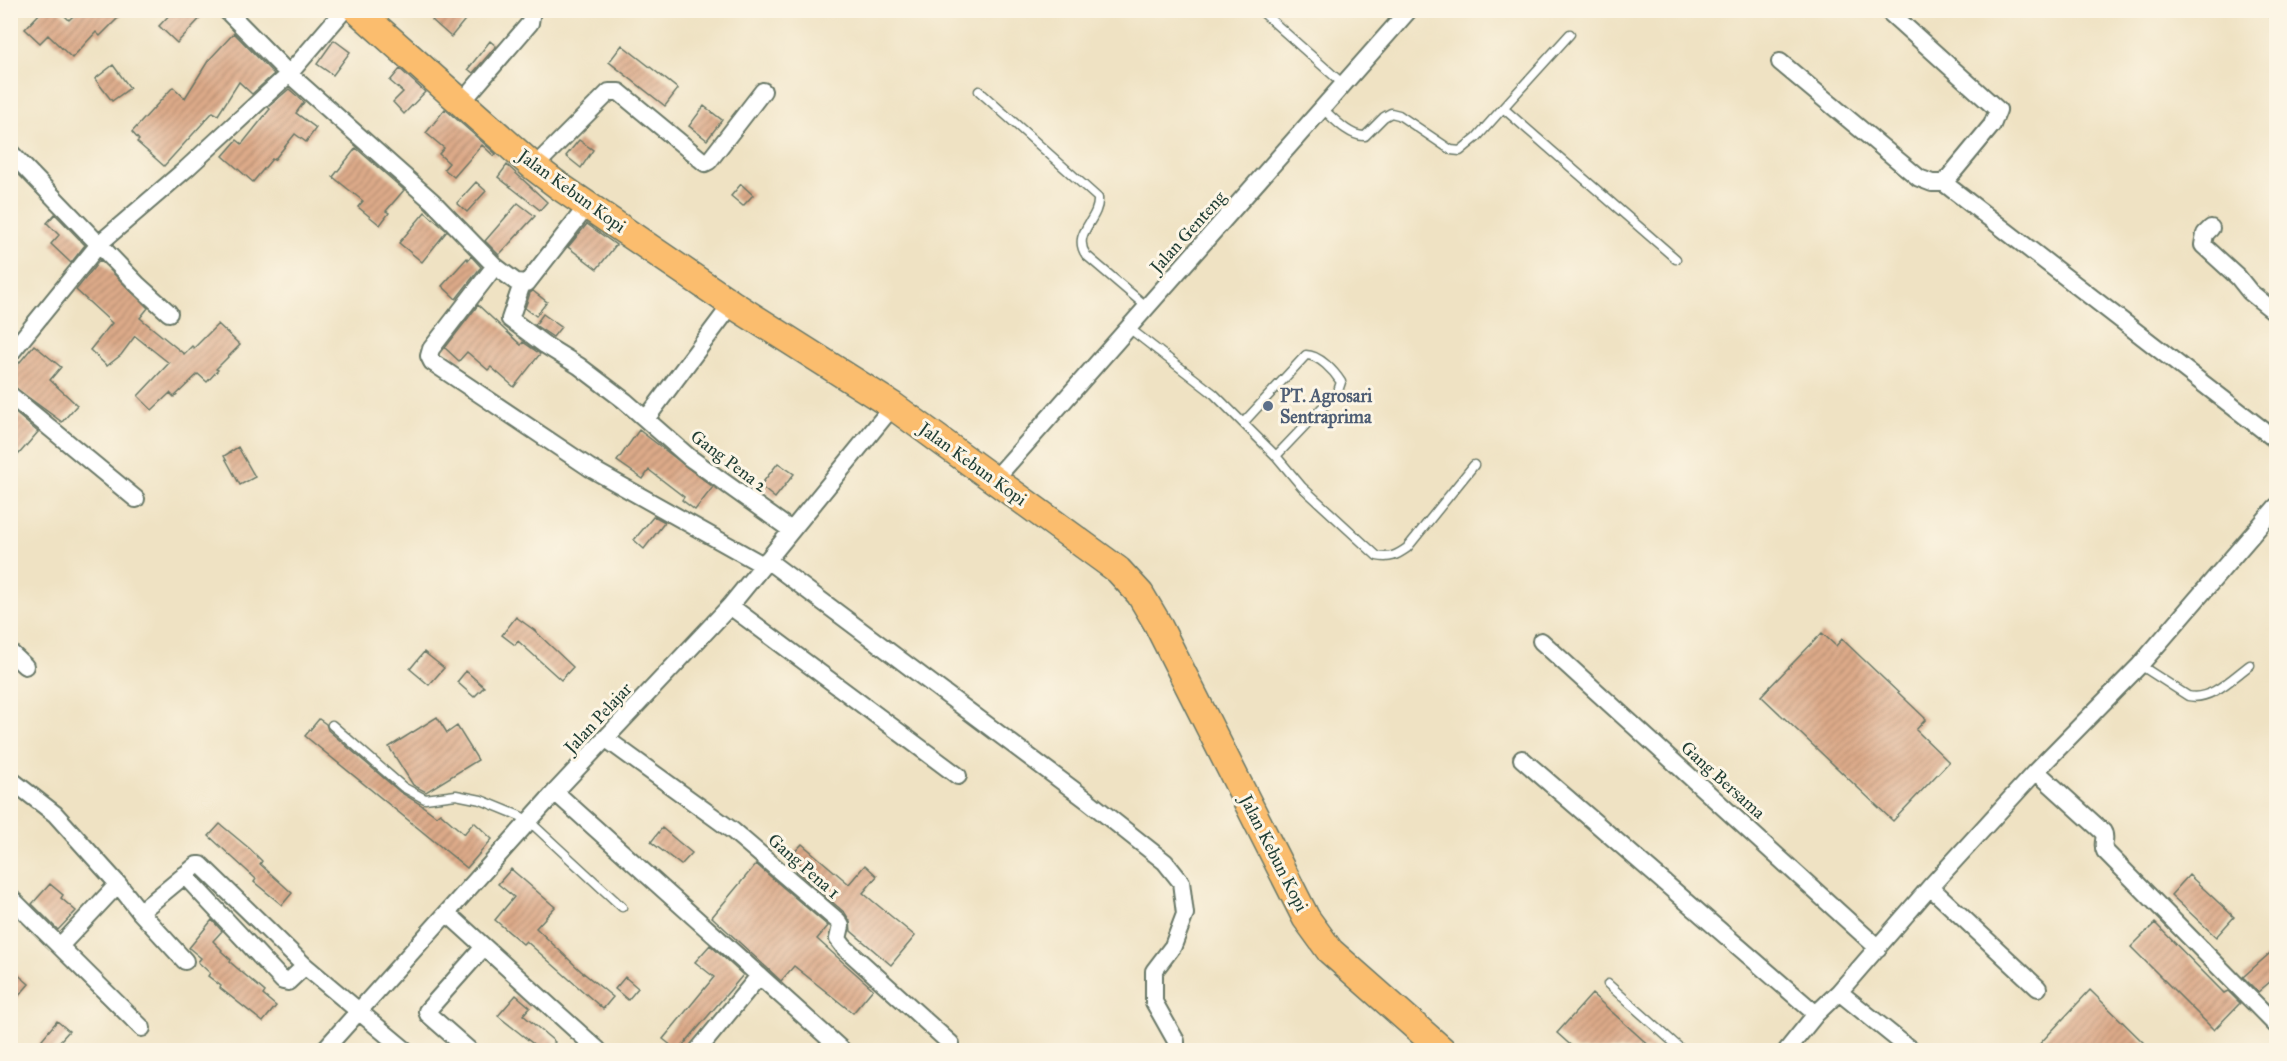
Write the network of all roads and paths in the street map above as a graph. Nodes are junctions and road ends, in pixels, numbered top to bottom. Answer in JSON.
{"nodes":[{"id":1,"x":226,"y":10,"type":"edge"},
{"id":2,"x":344,"y":10,"type":"edge"},
{"id":3,"x":357,"y":10,"type":"edge"},
{"id":4,"x":532,"y":10,"type":"edge"},
{"id":5,"x":1260,"y":10,"type":"edge"},
{"id":6,"x":1409,"y":10,"type":"edge"},
{"id":7,"x":1887,"y":10,"type":"edge"},
{"id":8,"x":1570,"y":34,"type":"dead end"},
{"id":9,"x":1780,"y":62,"type":"dead end"},
{"id":10,"x":289,"y":74,"type":"junction"},
{"id":11,"x":1343,"y":84,"type":"junction"},
{"id":12,"x":763,"y":91,"type":"dead end"},
{"id":13,"x":980,"y":91,"type":"dead end"},
{"id":14,"x":462,"y":102,"type":"junction"},
{"id":15,"x":1503,"y":108,"type":"junction"},
{"id":16,"x":1323,"y":109,"type":"junction"},
{"id":17,"x":10,"y":152,"type":"edge"},
{"id":18,"x":534,"y":166,"type":"junction"},
{"id":19,"x":1944,"y":183,"type":"junction"},
{"id":20,"x":588,"y":205,"type":"junction"},
{"id":21,"x":2211,"y":228,"type":"dead end"},
{"id":22,"x":100,"y":243,"type":"junction"},
{"id":23,"x":1676,"y":259,"type":"dead end"},
{"id":24,"x":495,"y":266,"type":"junction"},
{"id":25,"x":522,"y":284,"type":"junction"},
{"id":26,"x":732,"y":304,"type":"junction"},
{"id":27,"x":1148,"y":307,"type":"junction"},
{"id":28,"x":169,"y":313,"type":"dead end"},
{"id":29,"x":2277,"y":313,"type":"edge"},
{"id":30,"x":1129,"y":328,"type":"junction"},
{"id":31,"x":16,"y":331,"type":"edge"},
{"id":32,"x":10,"y":354,"type":"edge"},
{"id":33,"x":10,"y":395,"type":"edge"},
{"id":34,"x":893,"y":406,"type":"junction"},
{"id":35,"x":646,"y":419,"type":"junction"},
{"id":36,"x":1243,"y":423,"type":"junction"},
{"id":37,"x":2277,"y":440,"type":"edge"},
{"id":38,"x":1276,"y":456,"type":"junction"},
{"id":39,"x":1474,"y":465,"type":"dead end"},
{"id":40,"x":995,"y":479,"type":"junction"},
{"id":41,"x":136,"y":498,"type":"dead end"},
{"id":42,"x":2277,"y":507,"type":"edge"},
{"id":43,"x":790,"y":530,"type":"junction"},
{"id":44,"x":765,"y":562,"type":"junction"},
{"id":45,"x":730,"y":606,"type":"junction"},
{"id":46,"x":1541,"y":641,"type":"dead end"},
{"id":47,"x":10,"y":652,"type":"edge"},
{"id":48,"x":2140,"y":665,"type":"junction"},
{"id":49,"x":2250,"y":665,"type":"dead end"},
{"id":50,"x":26,"y":666,"type":"dead end"},
{"id":51,"x":332,"y":725,"type":"dead end"},
{"id":52,"x":605,"y":738,"type":"junction"},
{"id":53,"x":1522,"y":759,"type":"dead end"},
{"id":54,"x":2036,"y":771,"type":"junction"},
{"id":55,"x":958,"y":776,"type":"dead end"},
{"id":56,"x":10,"y":779,"type":"edge"},
{"id":57,"x":555,"y":792,"type":"junction"},
{"id":58,"x":529,"y":821,"type":"junction"},
{"id":59,"x":184,"y":876,"type":"junction"},
{"id":60,"x":118,"y":884,"type":"junction"},
{"id":61,"x":1930,"y":887,"type":"junction"},
{"id":62,"x":10,"y":897,"type":"edge"},
{"id":63,"x":622,"y":907,"type":"dead end"},
{"id":64,"x":140,"y":912,"type":"junction"},
{"id":65,"x":447,"y":913,"type":"junction"},
{"id":66,"x":60,"y":946,"type":"junction"},
{"id":67,"x":483,"y":948,"type":"junction"},
{"id":68,"x":1878,"y":948,"type":"junction"},
{"id":69,"x":185,"y":962,"type":"dead end"},
{"id":70,"x":305,"y":966,"type":"junction"},
{"id":71,"x":759,"y":976,"type":"junction"},
{"id":72,"x":1608,"y":984,"type":"dead end"},
{"id":73,"x":2038,"y":988,"type":"dead end"},
{"id":74,"x":1839,"y":992,"type":"junction"},
{"id":75,"x":359,"y":1010,"type":"junction"},
{"id":76,"x":1816,"y":1014,"type":"junction"},
{"id":77,"x":2277,"y":1025,"type":"edge"},
{"id":78,"x":142,"y":1028,"type":"dead end"},
{"id":79,"x":951,"y":1044,"type":"dead end"},
{"id":80,"x":1790,"y":1049,"type":"edge"},
{"id":81,"x":324,"y":1050,"type":"edge"},
{"id":82,"x":405,"y":1050,"type":"edge"},
{"id":83,"x":469,"y":1050,"type":"edge"},
{"id":84,"x":598,"y":1050,"type":"edge"},
{"id":85,"x":698,"y":1050,"type":"edge"},
{"id":86,"x":842,"y":1050,"type":"edge"},
{"id":87,"x":1176,"y":1050,"type":"edge"},
{"id":88,"x":1442,"y":1050,"type":"edge"},
{"id":89,"x":1682,"y":1050,"type":"edge"},
{"id":90,"x":1911,"y":1050,"type":"edge"}],
"edges":[{"from":1,"to":10,"type":"street"},
{"from":2,"to":10,"type":"street"},
{"from":3,"to":14,"type":"main road","name":"Jalan Kebun Kopi"},
{"from":4,"to":14,"type":"street"},
{"from":5,"to":11,"type":"lane"},
{"from":6,"to":11,"type":"street","name":"Jalan Genteng"},
{"from":7,"to":19,"type":"street"},
{"from":8,"to":15,"type":"lane"},
{"from":9,"to":19,"type":"street"},
{"from":10,"to":22,"type":"street"},
{"from":10,"to":24,"type":"street"},
{"from":11,"to":16,"type":"street","name":"Jalan Genteng"},
{"from":12,"to":18,"type":"street"},
{"from":13,"to":27,"type":"lane"},
{"from":14,"to":18,"type":"main road","name":"Jalan Kebun Kopi"},
{"from":15,"to":16,"type":"lane"},
{"from":15,"to":23,"type":"lane"},
{"from":16,"to":27,"type":"street","name":"Jalan Genteng"},
{"from":17,"to":22,"type":"street"},
{"from":18,"to":20,"type":"main road","name":"Jalan Kebun Kopi"},
{"from":19,"to":37,"type":"street"},
{"from":20,"to":25,"type":"street"},
{"from":20,"to":26,"type":"main road","name":"Jalan Kebun Kopi"},
{"from":21,"to":29,"type":"street"},
{"from":22,"to":28,"type":"street"},
{"from":22,"to":31,"type":"street"},
{"from":24,"to":25,"type":"street"},
{"from":24,"to":44,"type":"street"},
{"from":25,"to":35,"type":"street","name":"Gang Pena 2"},
{"from":26,"to":34,"type":"main road","name":"Jalan Kebun Kopi"},
{"from":26,"to":35,"type":"street"},
{"from":27,"to":30,"type":"street","name":"Jalan Genteng"},
{"from":30,"to":36,"type":"lane"},
{"from":30,"to":40,"type":"street","name":"Jalan Genteng"},
{"from":31,"to":32,"type":"street"},
{"from":33,"to":41,"type":"street"},
{"from":34,"to":40,"type":"main road","name":"Jalan Kebun Kopi"},
{"from":34,"to":43,"type":"street","name":"Jalan Pelajar"},
{"from":35,"to":43,"type":"street","name":"Gang Pena 2"},
{"from":36,"to":38,"type":"lane"},
{"from":36,"to":38,"type":"lane"},
{"from":38,"to":39,"type":"lane"},
{"from":40,"to":88,"type":"main road","name":"Jalan Kebun Kopi"},
{"from":42,"to":48,"type":"street"},
{"from":43,"to":44,"type":"street","name":"Jalan Pelajar"},
{"from":44,"to":45,"type":"street","name":"Jalan Pelajar"},
{"from":44,"to":87,"type":"street"},
{"from":45,"to":52,"type":"street","name":"Jalan Pelajar"},
{"from":45,"to":55,"type":"street"},
{"from":46,"to":68,"type":"street","name":"Gang Bersama"},
{"from":47,"to":50,"type":"street"},
{"from":48,"to":49,"type":"lane"},
{"from":48,"to":54,"type":"street"},
{"from":51,"to":58,"type":"lane"},
{"from":52,"to":57,"type":"street","name":"Jalan Pelajar"},
{"from":52,"to":79,"type":"street","name":"Gang Pena 1"},
{"from":53,"to":76,"type":"street"},
{"from":54,"to":61,"type":"street"},
{"from":54,"to":77,"type":"street"},
{"from":56,"to":60,"type":"street"},
{"from":57,"to":58,"type":"street","name":"Jalan Pelajar"},
{"from":57,"to":71,"type":"street"},
{"from":58,"to":63,"type":"lane"},
{"from":58,"to":65,"type":"street","name":"Jalan Pelajar"},
{"from":59,"to":64,"type":"street"},
{"from":59,"to":70,"type":"street"},
{"from":59,"to":70,"type":"street"},
{"from":60,"to":64,"type":"street"},
{"from":60,"to":66,"type":"street"},
{"from":61,"to":68,"type":"street"},
{"from":61,"to":73,"type":"street"},
{"from":62,"to":66,"type":"street"},
{"from":64,"to":69,"type":"street"},
{"from":65,"to":67,"type":"street"},
{"from":65,"to":75,"type":"street","name":"Jalan Pelajar"},
{"from":66,"to":78,"type":"street"},
{"from":67,"to":83,"type":"street"},
{"from":67,"to":84,"type":"street"},
{"from":68,"to":74,"type":"street"},
{"from":70,"to":75,"type":"street"},
{"from":71,"to":85,"type":"street"},
{"from":71,"to":86,"type":"street"},
{"from":72,"to":89,"type":"lane"},
{"from":74,"to":76,"type":"street"},
{"from":74,"to":90,"type":"street"},
{"from":75,"to":81,"type":"street","name":"Jalan Pelajar"},
{"from":75,"to":82,"type":"street"},
{"from":76,"to":80,"type":"street"}]}
